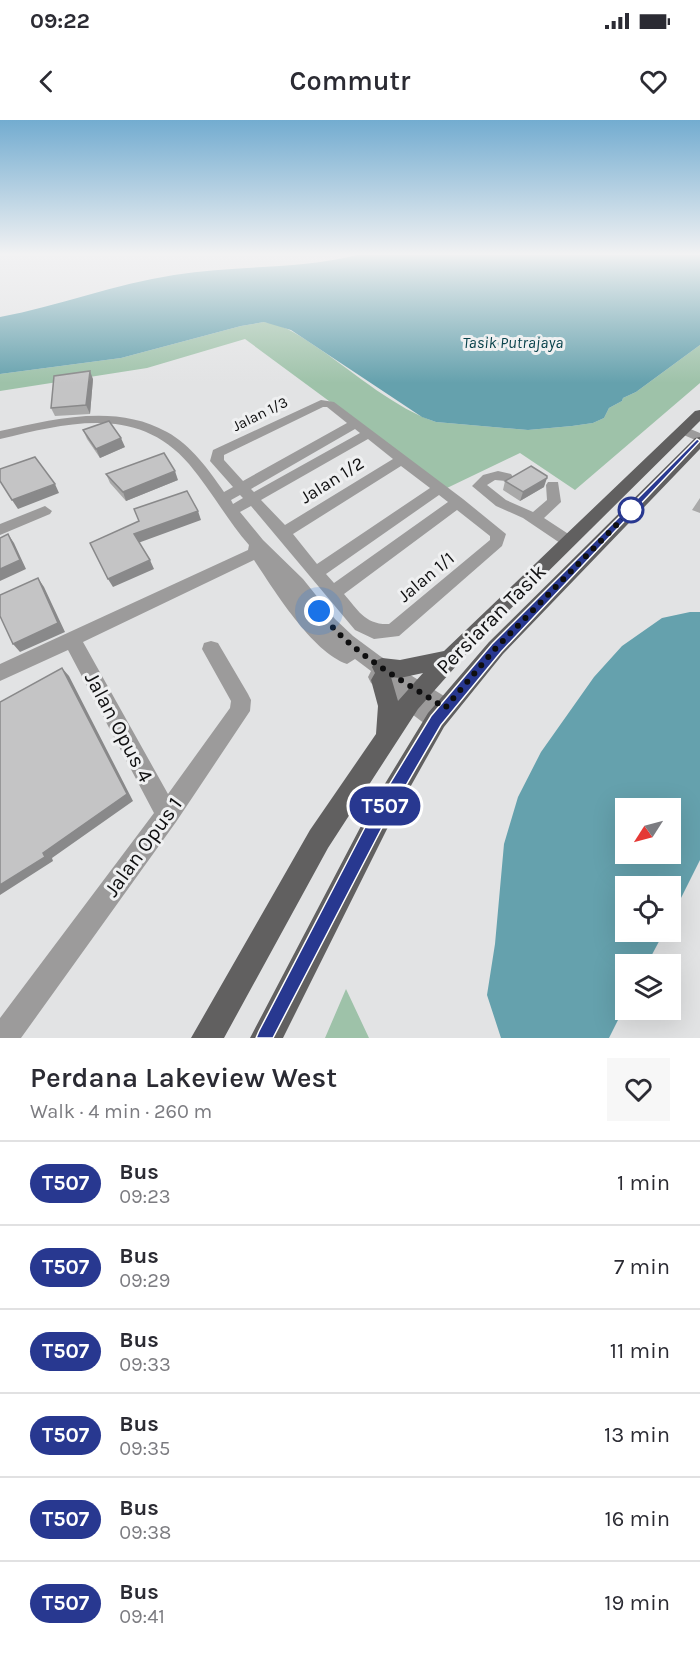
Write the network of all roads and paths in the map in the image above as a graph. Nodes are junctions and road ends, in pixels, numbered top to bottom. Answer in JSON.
{"nodes":[{"id":1,"x":700,"y":414,"type":"edge"},
{"id":2,"x":355,"y":424,"type":"junction"},
{"id":3,"x":694,"y":433,"type":"edge"},
{"id":4,"x":368,"y":434,"type":"junction"},
{"id":5,"x":0,"y":435,"type":"edge"},
{"id":6,"x":401,"y":460,"type":"junction"},
{"id":7,"x":506,"y":477,"type":"edge"},
{"id":8,"x":553,"y":485,"type":"dead end"},
{"id":9,"x":438,"y":489,"type":"junction"},
{"id":10,"x":248,"y":493,"type":"junction"},
{"id":11,"x":222,"y":499,"type":"junction"},
{"id":12,"x":458,"y":502,"type":"junction"},
{"id":13,"x":45,"y":511,"type":"dead end"},
{"id":14,"x":231,"y":511,"type":"junction"},
{"id":15,"x":534,"y":519,"type":"junction"},
{"id":16,"x":0,"y":530,"type":"edge"},
{"id":17,"x":284,"y":533,"type":"junction"},
{"id":18,"x":568,"y":541,"type":"junction"},
{"id":19,"x":258,"y":547,"type":"junction"},
{"id":20,"x":315,"y":573,"type":"junction"},
{"id":21,"x":333,"y":593,"type":"junction"},
{"id":22,"x":71,"y":639,"type":"junction"},
{"id":23,"x":211,"y":649,"type":"dead end"},
{"id":24,"x":447,"y":659,"type":"junction"},
{"id":25,"x":0,"y":673,"type":"edge"},
{"id":26,"x":382,"y":674,"type":"junction"},
{"id":27,"x":416,"y":697,"type":"junction"},
{"id":28,"x":441,"y":714,"type":"junction"},
{"id":29,"x":387,"y":736,"type":"junction"},
{"id":30,"x":168,"y":814,"type":"junction"},
{"id":31,"x":3,"y":1038,"type":"edge"},
{"id":32,"x":207,"y":1038,"type":"edge"},
{"id":33,"x":266,"y":1038,"type":"edge"}],
"edges":[{"from":1,"to":3,"type":"main road","name":"Persiaran Tasik"},
{"from":2,"to":4,"type":"street"},
{"from":2,"to":10,"type":"street"},
{"from":2,"to":10,"type":"street","name":"Jalan 1/3"},
{"from":3,"to":18,"type":"main road","name":"Persiaran Tasik"},
{"from":3,"to":28,"type":"main road","name":"Persiaran Tasik"},
{"from":4,"to":6,"type":"street"},
{"from":4,"to":10,"type":"street"},
{"from":5,"to":11,"type":"street"},
{"from":6,"to":9,"type":"street"},
{"from":6,"to":17,"type":"street","name":"Jalan 1/2"},
{"from":7,"to":15,"type":"street"},
{"from":8,"to":15,"type":"street"},
{"from":9,"to":12,"type":"street"},
{"from":9,"to":20,"type":"street"},
{"from":10,"to":11,"type":"street"},
{"from":10,"to":14,"type":"street"},
{"from":10,"to":17,"type":"street"},
{"from":11,"to":14,"type":"street"},
{"from":12,"to":21,"type":"street"},
{"from":12,"to":21,"type":"street","name":"Jalan 1/1"},
{"from":13,"to":16,"type":"street"},
{"from":14,"to":19,"type":"street"},
{"from":15,"to":18,"type":"street"},
{"from":17,"to":20,"type":"street"},
{"from":18,"to":24,"type":"main road","name":"Persiaran Tasik"},
{"from":19,"to":22,"type":"street"},
{"from":19,"to":26,"type":"street"},
{"from":20,"to":21,"type":"street"},
{"from":22,"to":25,"type":"street"},
{"from":22,"to":30,"type":"street","name":"Jalan Opus 4"},
{"from":23,"to":30,"type":"street","name":"Jalan Opus 1"},
{"from":24,"to":26,"type":"main road"},
{"from":24,"to":27,"type":"main road","name":"Persiaran Tasik"},
{"from":26,"to":27,"type":"street"},
{"from":26,"to":29,"type":"main road"},
{"from":27,"to":28,"type":"street"},
{"from":27,"to":29,"type":"main road","name":"Persiaran Tasik"},
{"from":28,"to":33,"type":"main road","name":"Persiaran Tasik"},
{"from":29,"to":32,"type":"main road","name":"Persiaran Tasik"},
{"from":30,"to":31,"type":"street","name":"Jalan Opus 1"}]}
